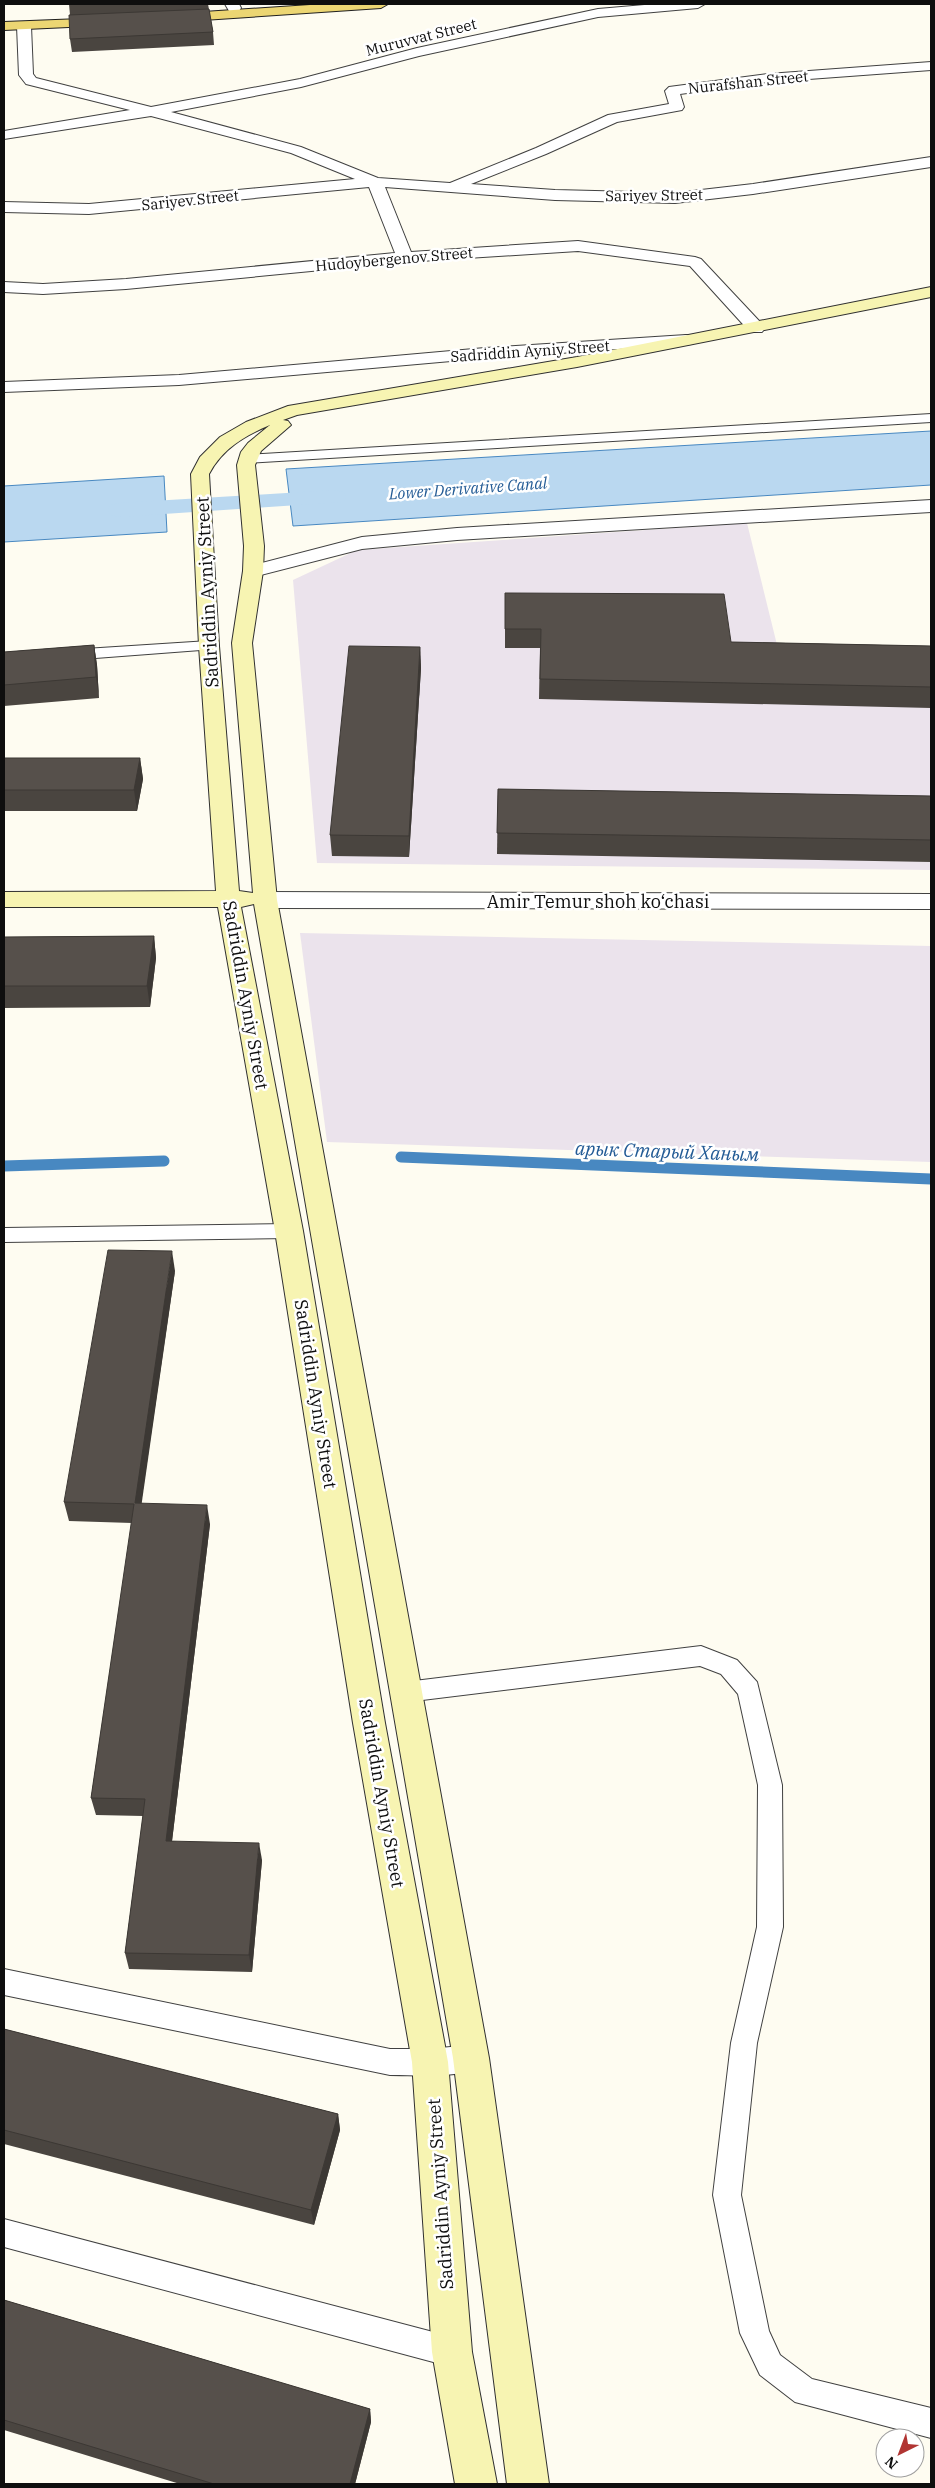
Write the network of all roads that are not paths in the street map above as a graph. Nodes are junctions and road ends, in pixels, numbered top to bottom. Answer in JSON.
{"nodes":[{"id":1,"x":289,"y":4,"type":"edge"},
{"id":2,"x":381,"y":4,"type":"edge"},
{"id":3,"x":698,"y":4,"type":"edge"},
{"id":4,"x":233,"y":6,"type":"edge"},
{"id":5,"x":4,"y":19,"type":"edge"},
{"id":6,"x":4,"y":26,"type":"edge"},
{"id":7,"x":24,"y":26,"type":"junction"},
{"id":8,"x":931,"y":66,"type":"edge"},
{"id":9,"x":152,"y":111,"type":"junction"},
{"id":10,"x":4,"y":135,"type":"edge"},
{"id":11,"x":931,"y":162,"type":"edge"},
{"id":12,"x":375,"y":182,"type":"junction"},
{"id":13,"x":451,"y":187,"type":"junction"},
{"id":14,"x":4,"y":207,"type":"edge"},
{"id":15,"x":405,"y":257,"type":"junction"},
{"id":16,"x":4,"y":287,"type":"edge"},
{"id":17,"x":931,"y":292,"type":"edge"},
{"id":18,"x":756,"y":328,"type":"junction"},
{"id":19,"x":698,"y":340,"type":"junction"},
{"id":20,"x":4,"y":387,"type":"edge"},
{"id":21,"x":350,"y":400,"type":"junction"},
{"id":22,"x":931,"y":418,"type":"edge"},
{"id":23,"x":247,"y":465,"type":"junction"},
{"id":24,"x":931,"y":506,"type":"edge"},
{"id":25,"x":252,"y":572,"type":"junction"},
{"id":26,"x":209,"y":646,"type":"junction"},
{"id":27,"x":53,"y":656,"type":"edge"},
{"id":28,"x":4,"y":899,"type":"edge"},
{"id":29,"x":228,"y":899,"type":"junction"},
{"id":30,"x":264,"y":900,"type":"junction"},
{"id":31,"x":931,"y":902,"type":"edge"},
{"id":32,"x":289,"y":1231,"type":"junction"},
{"id":33,"x":4,"y":1235,"type":"edge"},
{"id":34,"x":406,"y":1692,"type":"junction"},
{"id":35,"x":4,"y":1982,"type":"edge"},
{"id":36,"x":471,"y":2058,"type":"junction"},
{"id":37,"x":430,"y":2062,"type":"junction"},
{"id":38,"x":4,"y":2233,"type":"edge"},
{"id":39,"x":452,"y":2352,"type":"junction"},
{"id":40,"x":931,"y":2423,"type":"edge"},
{"id":41,"x":476,"y":2484,"type":"edge"},
{"id":42,"x":528,"y":2484,"type":"edge"}],
"edges":[{"from":1,"to":4,"type":"main road"},
{"from":2,"to":4,"type":"main road"},
{"from":3,"to":9,"type":"street","name":"Muruvvat Street"},
{"from":5,"to":7,"type":"main road"},
{"from":6,"to":7,"type":"main road"},
{"from":7,"to":9,"type":"street","name":"Sariyev Street"},
{"from":8,"to":13,"type":"street","name":"Nurafshan Street"},
{"from":9,"to":10,"type":"street","name":"Muruvvat Street"},
{"from":9,"to":12,"type":"street","name":"Sariyev Street"},
{"from":11,"to":13,"type":"street","name":"Sariyev Street"},
{"from":12,"to":13,"type":"street","name":"Sariyev Street"},
{"from":12,"to":14,"type":"street","name":"Sariyev Street"},
{"from":12,"to":15,"type":"street"},
{"from":15,"to":16,"type":"street","name":"Hudoybergenov Street"},
{"from":15,"to":18,"type":"street","name":"Hudoybergenov Street"},
{"from":17,"to":18,"type":"main road","name":"Sadriddin Ayniy Street"},
{"from":18,"to":19,"type":"main road","name":"Sadriddin Ayniy Street"},
{"from":19,"to":20,"type":"street","name":"Sadriddin Ayniy Street"},
{"from":19,"to":21,"type":"main road","name":"Sadriddin Ayniy Street"},
{"from":21,"to":23,"type":"main road","name":"Sadriddin Ayniy Street"},
{"from":21,"to":26,"type":"main road","name":"Sadriddin Ayniy Street"},
{"from":22,"to":23,"type":"lane"},
{"from":23,"to":25,"type":"main road","name":"Sadriddin Ayniy Street"},
{"from":24,"to":25,"type":"street"},
{"from":25,"to":30,"type":"main road","name":"Sadriddin Ayniy Street"},
{"from":26,"to":27,"type":"lane"},
{"from":26,"to":29,"type":"main road","name":"Sadriddin Ayniy Street"},
{"from":28,"to":29,"type":"main road"},
{"from":29,"to":30,"type":"main road"},
{"from":29,"to":32,"type":"main road","name":"Sadriddin Ayniy Street"},
{"from":30,"to":31,"type":"street","name":"Amir Temur shoh ko‘chasi"},
{"from":30,"to":34,"type":"main road","name":"Sadriddin Ayniy Street"},
{"from":32,"to":33,"type":"lane"},
{"from":32,"to":37,"type":"main road","name":"Sadriddin Ayniy Street"},
{"from":34,"to":36,"type":"main road","name":"Sadriddin Ayniy Street"},
{"from":34,"to":40,"type":"lane"},
{"from":35,"to":37,"type":"lane"},
{"from":36,"to":37,"type":"lane"},
{"from":36,"to":42,"type":"main road","name":"Sadriddin Ayniy Street"},
{"from":37,"to":39,"type":"main road","name":"Sadriddin Ayniy Street"},
{"from":38,"to":39,"type":"lane"},
{"from":39,"to":41,"type":"main road","name":"Sadriddin Ayniy Street"}]}
